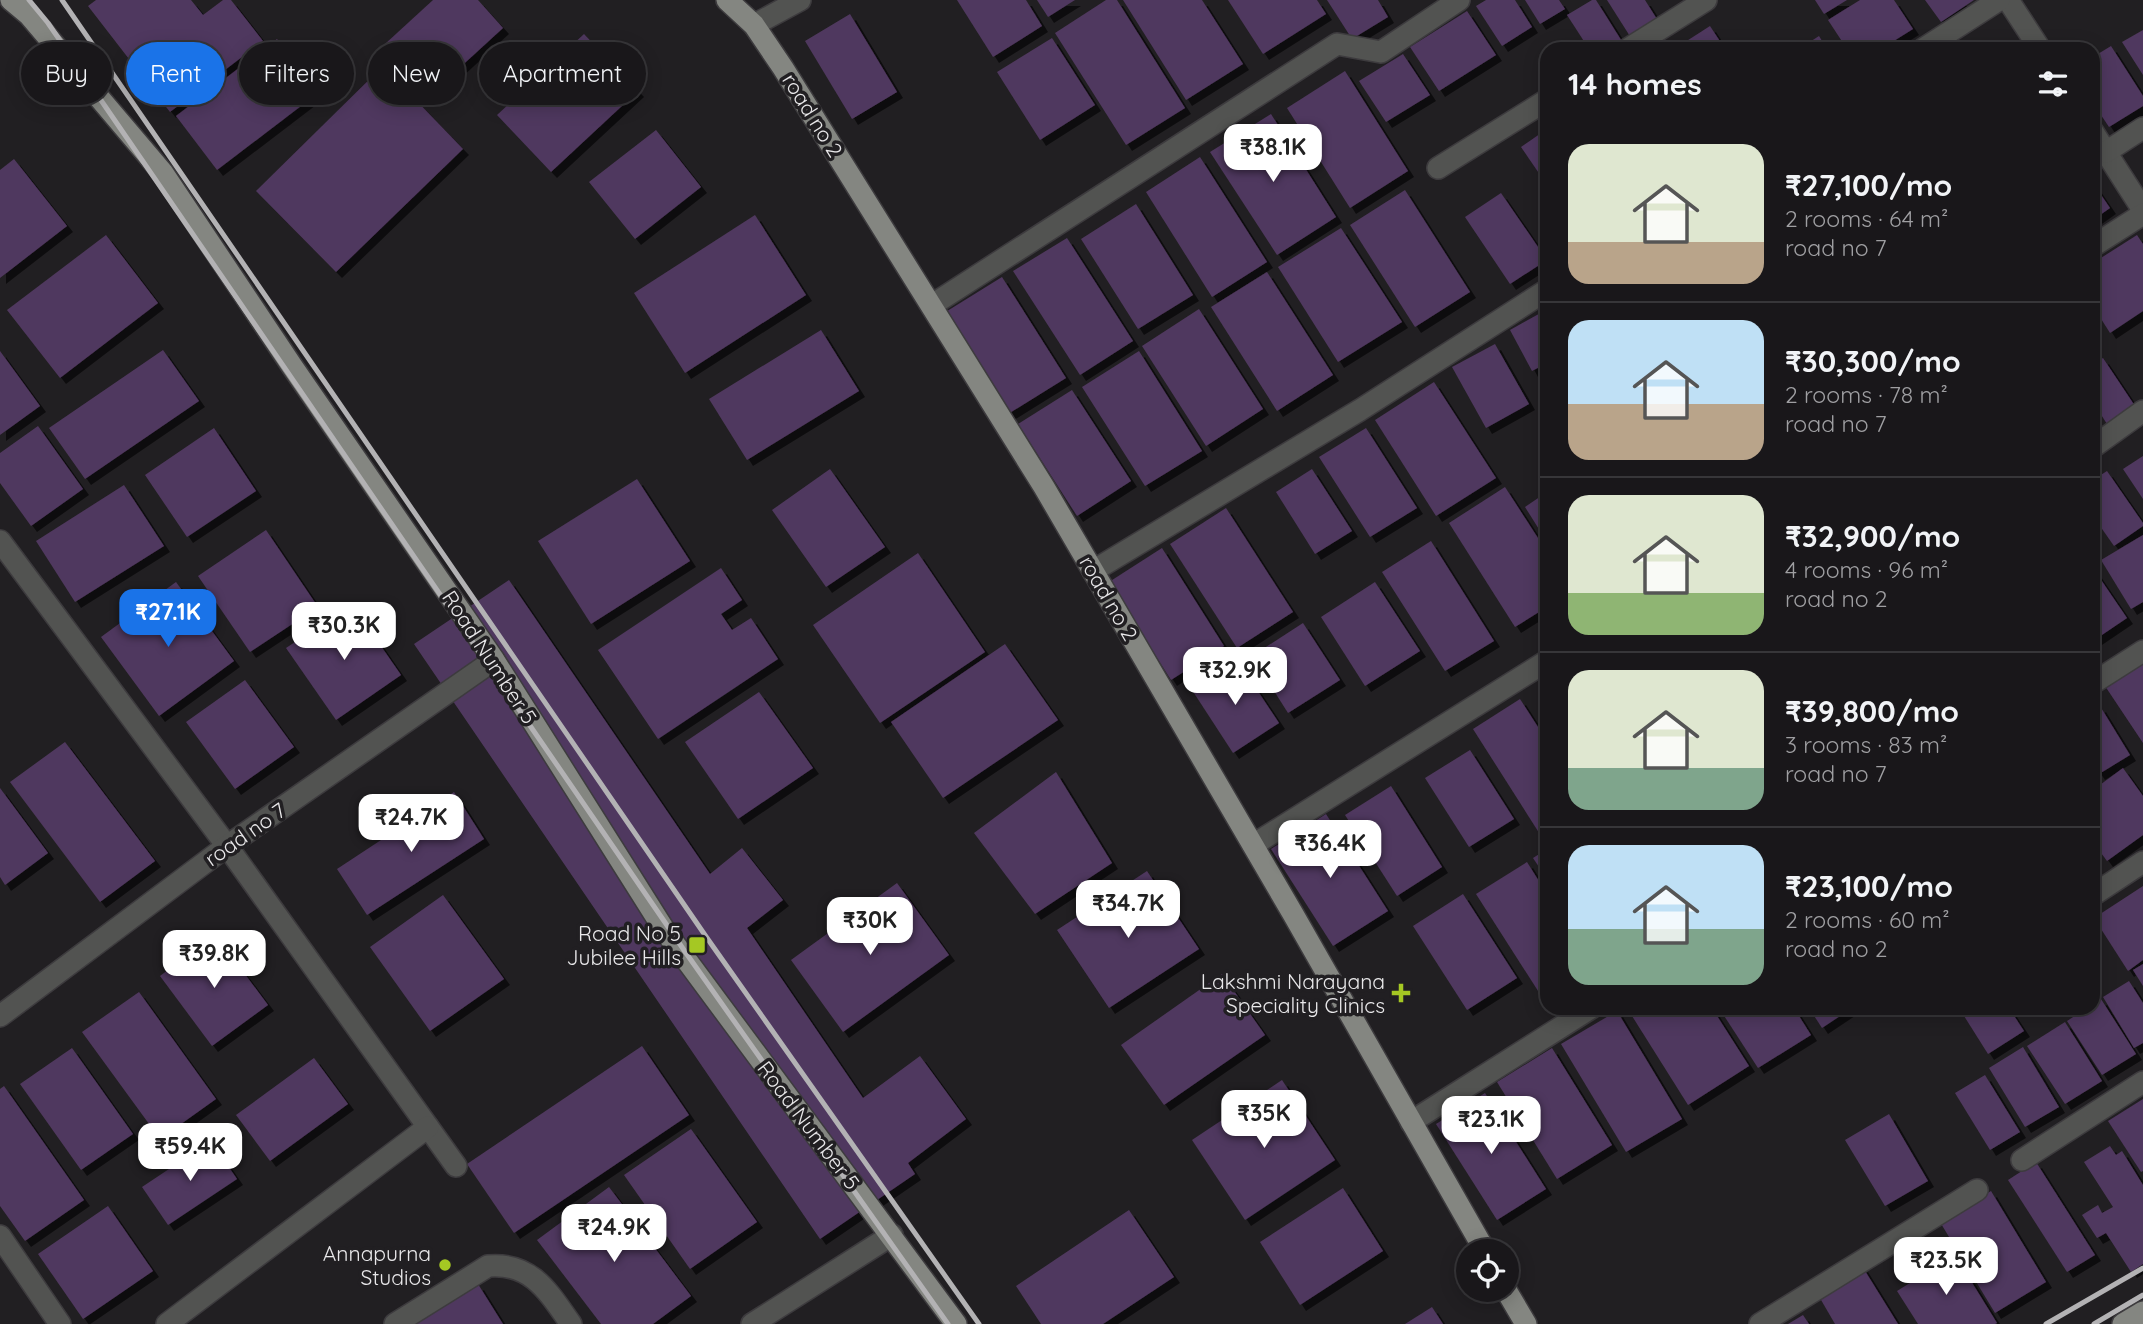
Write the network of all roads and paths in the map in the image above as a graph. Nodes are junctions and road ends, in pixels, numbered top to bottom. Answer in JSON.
{"nodes":[{"id":1,"x":11,"y":0,"type":"edge"},
{"id":2,"x":727,"y":0,"type":"edge"},
{"id":3,"x":800,"y":0,"type":"edge"},
{"id":4,"x":1459,"y":0,"type":"edge"},
{"id":5,"x":1706,"y":0,"type":"edge"},
{"id":6,"x":1999,"y":0,"type":"edge"},
{"id":7,"x":2008,"y":0,"type":"edge"},
{"id":8,"x":754,"y":25,"type":"junction"},
{"id":9,"x":1639,"y":42,"type":"edge"},
{"id":10,"x":1934,"y":42,"type":"edge"},
{"id":11,"x":2035,"y":42,"type":"edge"},
{"id":12,"x":1540,"y":104,"type":"edge"},
{"id":13,"x":2143,"y":128,"type":"edge"},
{"id":14,"x":2100,"y":143,"type":"edge"},
{"id":15,"x":2106,"y":152,"type":"junction"},
{"id":16,"x":1438,"y":168,"type":"dead end"},
{"id":17,"x":2143,"y":212,"type":"edge"},
{"id":18,"x":2100,"y":241,"type":"edge"},
{"id":19,"x":1540,"y":294,"type":"edge"},
{"id":20,"x":932,"y":305,"type":"junction"},
{"id":21,"x":2143,"y":411,"type":"edge"},
{"id":22,"x":2100,"y":442,"type":"edge"},
{"id":23,"x":4,"y":555,"type":"edge"},
{"id":24,"x":1093,"y":571,"type":"junction"},
{"id":25,"x":2143,"y":651,"type":"edge"},
{"id":26,"x":494,"y":660,"type":"junction"},
{"id":27,"x":1540,"y":665,"type":"edge"},
{"id":28,"x":2100,"y":679,"type":"edge"},
{"id":29,"x":1253,"y":845,"type":"junction"},
{"id":30,"x":227,"y":846,"type":"junction"},
{"id":31,"x":2143,"y":862,"type":"edge"},
{"id":32,"x":2100,"y":890,"type":"edge"},
{"id":33,"x":1580,"y":1015,"type":"edge"},
{"id":34,"x":0,"y":1016,"type":"edge"},
{"id":35,"x":2143,"y":1082,"type":"edge"},
{"id":36,"x":1411,"y":1122,"type":"junction"},
{"id":37,"x":428,"y":1127,"type":"junction"},
{"id":38,"x":2022,"y":1160,"type":"dead end"},
{"id":39,"x":456,"y":1166,"type":"dead end"},
{"id":40,"x":1977,"y":1190,"type":"dead end"},
{"id":41,"x":892,"y":1235,"type":"junction"},
{"id":42,"x":0,"y":1236,"type":"edge"},
{"id":43,"x":1478,"y":1239,"type":"edge"},
{"id":44,"x":1513,"y":1302,"type":"edge"},
{"id":45,"x":2143,"y":1312,"type":"edge"},
{"id":46,"x":60,"y":1324,"type":"edge"},
{"id":47,"x":167,"y":1324,"type":"edge"},
{"id":48,"x":395,"y":1324,"type":"edge"},
{"id":49,"x":571,"y":1324,"type":"edge"},
{"id":50,"x":752,"y":1324,"type":"edge"},
{"id":51,"x":956,"y":1324,"type":"edge"},
{"id":52,"x":1526,"y":1324,"type":"edge"},
{"id":53,"x":1760,"y":1324,"type":"edge"},
{"id":54,"x":2123,"y":1324,"type":"edge"}],
"edges":[{"from":1,"to":26,"type":"main road","name":"Road Number 5"},
{"from":2,"to":8,"type":"main road","name":"road no 2"},
{"from":3,"to":8,"type":"street"},
{"from":4,"to":20,"type":"street"},
{"from":5,"to":9,"type":"street"},
{"from":6,"to":10,"type":"street"},
{"from":7,"to":11,"type":"street"},
{"from":8,"to":20,"type":"main road","name":"road no 2"},
{"from":12,"to":16,"type":"street"},
{"from":13,"to":15,"type":"street"},
{"from":14,"to":15,"type":"street"},
{"from":15,"to":17,"type":"street"},
{"from":17,"to":18,"type":"street"},
{"from":19,"to":24,"type":"street"},
{"from":20,"to":24,"type":"main road","name":"road no 2"},
{"from":21,"to":22,"type":"street"},
{"from":23,"to":30,"type":"street"},
{"from":24,"to":29,"type":"main road","name":"road no 2"},
{"from":25,"to":28,"type":"street"},
{"from":26,"to":30,"type":"street","name":"road no 7"},
{"from":26,"to":41,"type":"main road","name":"Road Number 5"},
{"from":27,"to":29,"type":"street"},
{"from":29,"to":36,"type":"main road","name":"road no 2"},
{"from":30,"to":34,"type":"street","name":"road no 7"},
{"from":30,"to":37,"type":"street"},
{"from":31,"to":32,"type":"street"},
{"from":33,"to":36,"type":"street"},
{"from":35,"to":38,"type":"street"},
{"from":36,"to":43,"type":"main road","name":"road no 2"},
{"from":37,"to":39,"type":"street"},
{"from":37,"to":47,"type":"street"},
{"from":40,"to":53,"type":"street"},
{"from":41,"to":50,"type":"street"},
{"from":41,"to":51,"type":"main road","name":"Road Number 5"},
{"from":42,"to":46,"type":"street"},
{"from":44,"to":52,"type":"main road"},
{"from":45,"to":54,"type":"main road"},
{"from":48,"to":49,"type":"street"}]}
